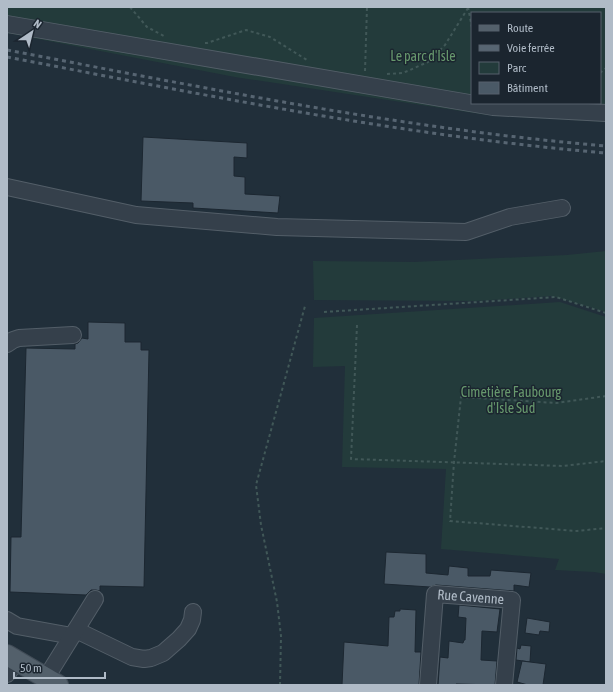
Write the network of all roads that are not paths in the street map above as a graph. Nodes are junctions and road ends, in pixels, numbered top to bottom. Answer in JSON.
{"nodes":[{"id":1,"x":7,"y":24,"type":"edge"},
{"id":2,"x":471,"y":103,"type":"edge"},
{"id":3,"x":475,"y":104,"type":"edge"},
{"id":4,"x":606,"y":113,"type":"edge"},
{"id":5,"x":7,"y":187,"type":"edge"},
{"id":6,"x":562,"y":208,"type":"dead end"},
{"id":7,"x":73,"y":335,"type":"dead end"},
{"id":8,"x":7,"y":344,"type":"edge"},
{"id":9,"x":95,"y":600,"type":"dead end"},
{"id":10,"x":193,"y":612,"type":"dead end"},
{"id":11,"x":7,"y":620,"type":"edge"},
{"id":12,"x":74,"y":633,"type":"junction"},
{"id":13,"x":10,"y":663,"type":"edge"},
{"id":14,"x":52,"y":682,"type":"edge"},
{"id":15,"x":428,"y":685,"type":"edge"},
{"id":16,"x":504,"y":685,"type":"edge"}],
"edges":[{"from":1,"to":2,"type":"street"},
{"from":3,"to":4,"type":"street"},
{"from":5,"to":6,"type":"street"},
{"from":7,"to":8,"type":"street"},
{"from":9,"to":12,"type":"street"},
{"from":10,"to":12,"type":"street"},
{"from":11,"to":12,"type":"street"},
{"from":12,"to":14,"type":"street"},
{"from":13,"to":14,"type":"main road"},
{"from":15,"to":16,"type":"street","name":"Rue Cavenne"}]}
